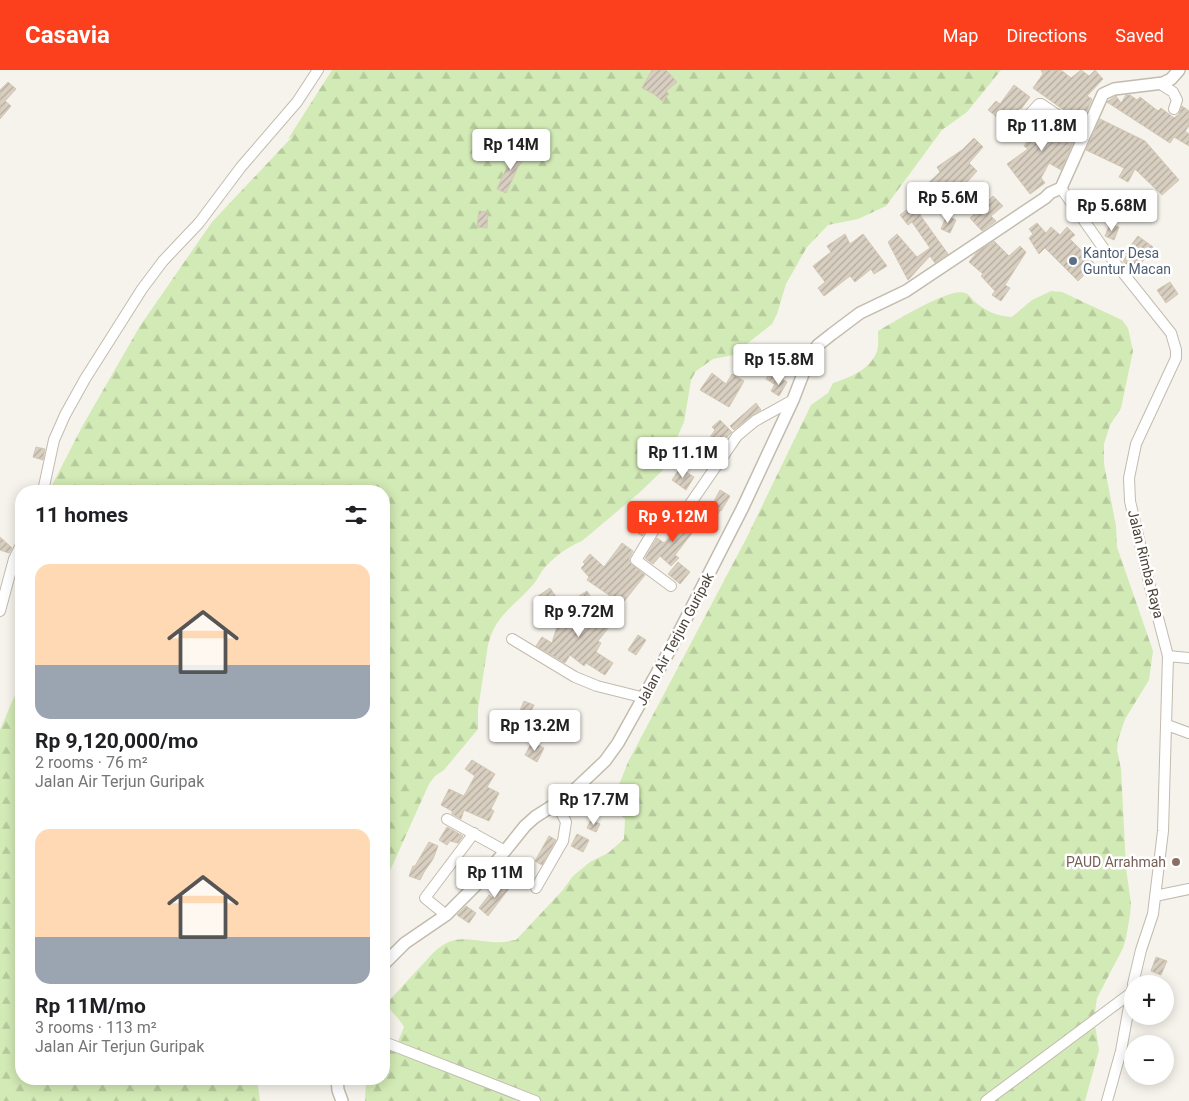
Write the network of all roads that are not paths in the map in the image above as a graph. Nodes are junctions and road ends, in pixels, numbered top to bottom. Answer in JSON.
{"nodes":[{"id":1,"x":318,"y":70,"type":"edge"},
{"id":2,"x":1179,"y":70,"type":"edge"},
{"id":3,"x":1159,"y":84,"type":"junction"},
{"id":4,"x":1174,"y":110,"type":"dead end"},
{"id":5,"x":1026,"y":118,"type":"dead end"},
{"id":6,"x":1084,"y":133,"type":"junction"},
{"id":7,"x":1061,"y":188,"type":"junction"},
{"id":8,"x":793,"y":400,"type":"junction"},
{"id":9,"x":44,"y":485,"type":"edge"},
{"id":10,"x":15,"y":556,"type":"edge"},
{"id":11,"x":671,"y":586,"type":"dead end"},
{"id":12,"x":0,"y":611,"type":"edge"},
{"id":13,"x":512,"y":639,"type":"dead end"},
{"id":14,"x":1168,"y":656,"type":"junction"},
{"id":15,"x":1189,"y":658,"type":"edge"},
{"id":16,"x":645,"y":698,"type":"junction"},
{"id":17,"x":1166,"y":725,"type":"junction"},
{"id":18,"x":1189,"y":733,"type":"edge"},
{"id":19,"x":557,"y":804,"type":"junction"},
{"id":20,"x":448,"y":819,"type":"dead end"},
{"id":21,"x":474,"y":832,"type":"junction"},
{"id":22,"x":505,"y":851,"type":"junction"},
{"id":23,"x":536,"y":888,"type":"dead end"},
{"id":24,"x":1189,"y":889,"type":"edge"},
{"id":25,"x":1155,"y":896,"type":"junction"},
{"id":26,"x":446,"y":915,"type":"junction"},
{"id":27,"x":390,"y":958,"type":"edge"},
{"id":28,"x":1135,"y":975,"type":"edge"},
{"id":29,"x":1124,"y":994,"type":"edge"},
{"id":30,"x":1126,"y":1025,"type":"edge"},
{"id":31,"x":390,"y":1044,"type":"edge"},
{"id":32,"x":338,"y":1085,"type":"edge"},
{"id":33,"x":342,"y":1101,"type":"edge"},
{"id":34,"x":535,"y":1101,"type":"edge"},
{"id":35,"x":986,"y":1101,"type":"edge"},
{"id":36,"x":1107,"y":1101,"type":"edge"}],
"edges":[{"from":1,"to":9,"type":"street"},
{"from":2,"to":3,"type":"street"},
{"from":3,"to":4,"type":"street"},
{"from":3,"to":6,"type":"street"},
{"from":5,"to":6,"type":"street"},
{"from":6,"to":7,"type":"street"},
{"from":7,"to":8,"type":"street","name":"Jalan Air Terjun Guripak"},
{"from":7,"to":14,"type":"street","name":"Jalan Rimba Raya"},
{"from":8,"to":11,"type":"street"},
{"from":8,"to":16,"type":"street","name":"Jalan Air Terjun Guripak"},
{"from":10,"to":12,"type":"street"},
{"from":13,"to":16,"type":"street"},
{"from":14,"to":15,"type":"street"},
{"from":14,"to":17,"type":"street","name":"Jalan Rimba Raya"},
{"from":16,"to":19,"type":"street","name":"Jalan Air Terjun Guripak"},
{"from":17,"to":18,"type":"street"},
{"from":17,"to":25,"type":"street","name":"Jalan Rimba Raya"},
{"from":19,"to":22,"type":"street","name":"Jalan Air Terjun Guripak"},
{"from":19,"to":23,"type":"street"},
{"from":20,"to":21,"type":"street"},
{"from":21,"to":22,"type":"street"},
{"from":21,"to":26,"type":"street"},
{"from":22,"to":26,"type":"street","name":"Jalan Air Terjun Guripak"},
{"from":24,"to":25,"type":"street"},
{"from":25,"to":28,"type":"street","name":"Jalan Rimba Raya"},
{"from":26,"to":27,"type":"street","name":"Jalan Air Terjun Guripak"},
{"from":29,"to":35,"type":"street"},
{"from":30,"to":36,"type":"street","name":"Jalan Rimba Raya"},
{"from":31,"to":34,"type":"street"},
{"from":32,"to":33,"type":"street"}]}
